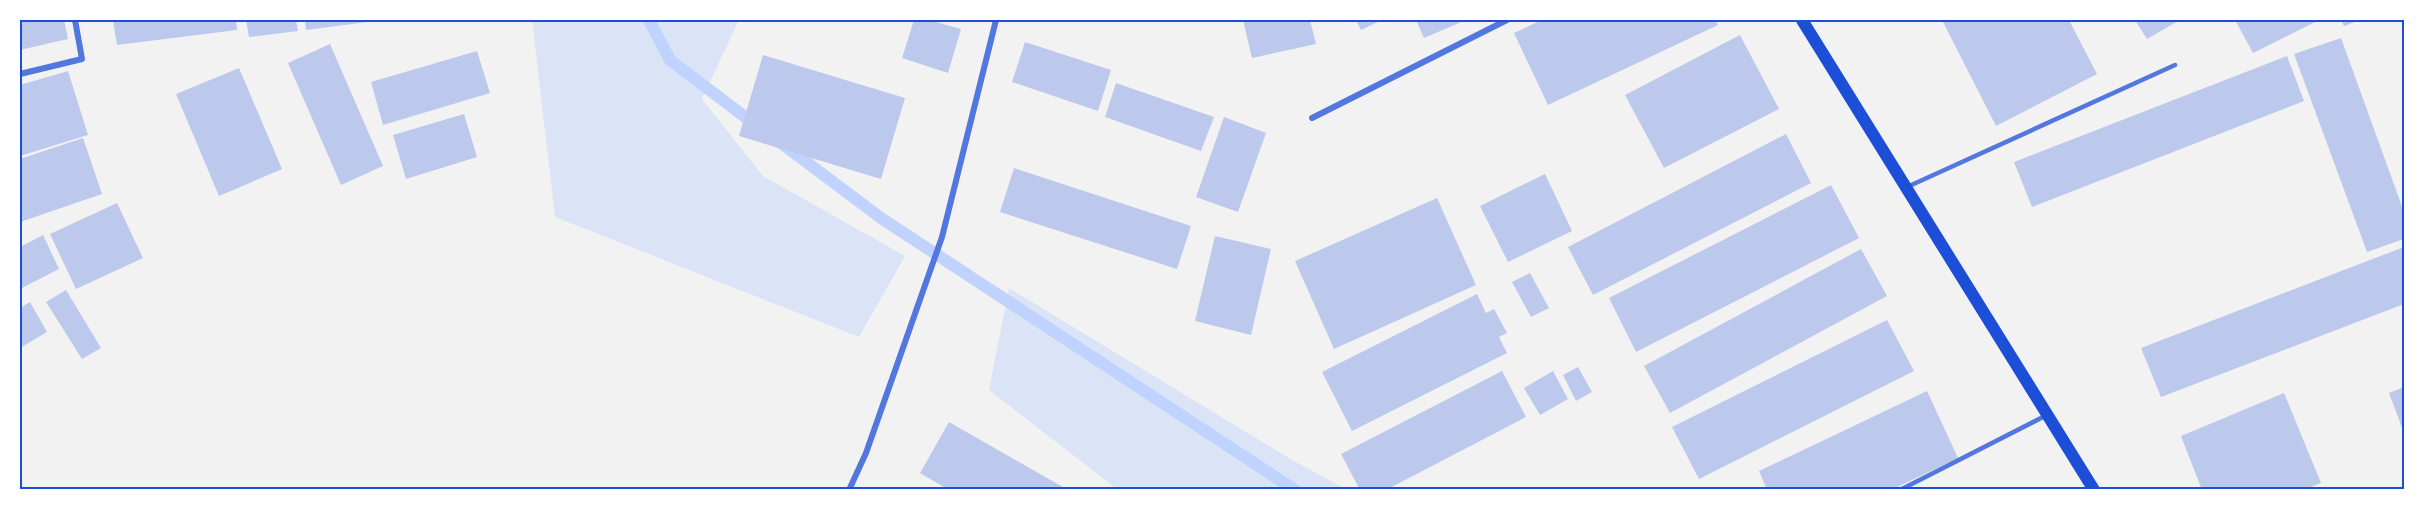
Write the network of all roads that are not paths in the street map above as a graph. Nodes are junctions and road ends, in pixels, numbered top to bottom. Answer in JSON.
{"nodes":[{"id":1,"x":75,"y":20,"type":"edge"},
{"id":2,"x":996,"y":20,"type":"edge"},
{"id":3,"x":1507,"y":20,"type":"edge"},
{"id":4,"x":1802,"y":20,"type":"edge"},
{"id":5,"x":2175,"y":65,"type":"dead end"},
{"id":6,"x":20,"y":74,"type":"edge"},
{"id":7,"x":1312,"y":118,"type":"dead end"},
{"id":8,"x":1907,"y":187,"type":"junction"},
{"id":9,"x":2048,"y":415,"type":"junction"},
{"id":10,"x":849,"y":489,"type":"edge"},
{"id":11,"x":1900,"y":489,"type":"edge"},
{"id":12,"x":2094,"y":489,"type":"edge"}],
"edges":[{"from":1,"to":6,"type":"street"},
{"from":2,"to":10,"type":"street"},
{"from":3,"to":7,"type":"street"},
{"from":4,"to":8,"type":"main road"},
{"from":5,"to":8,"type":"lane"},
{"from":8,"to":9,"type":"main road"},
{"from":9,"to":11,"type":"lane"},
{"from":9,"to":12,"type":"main road"}]}
